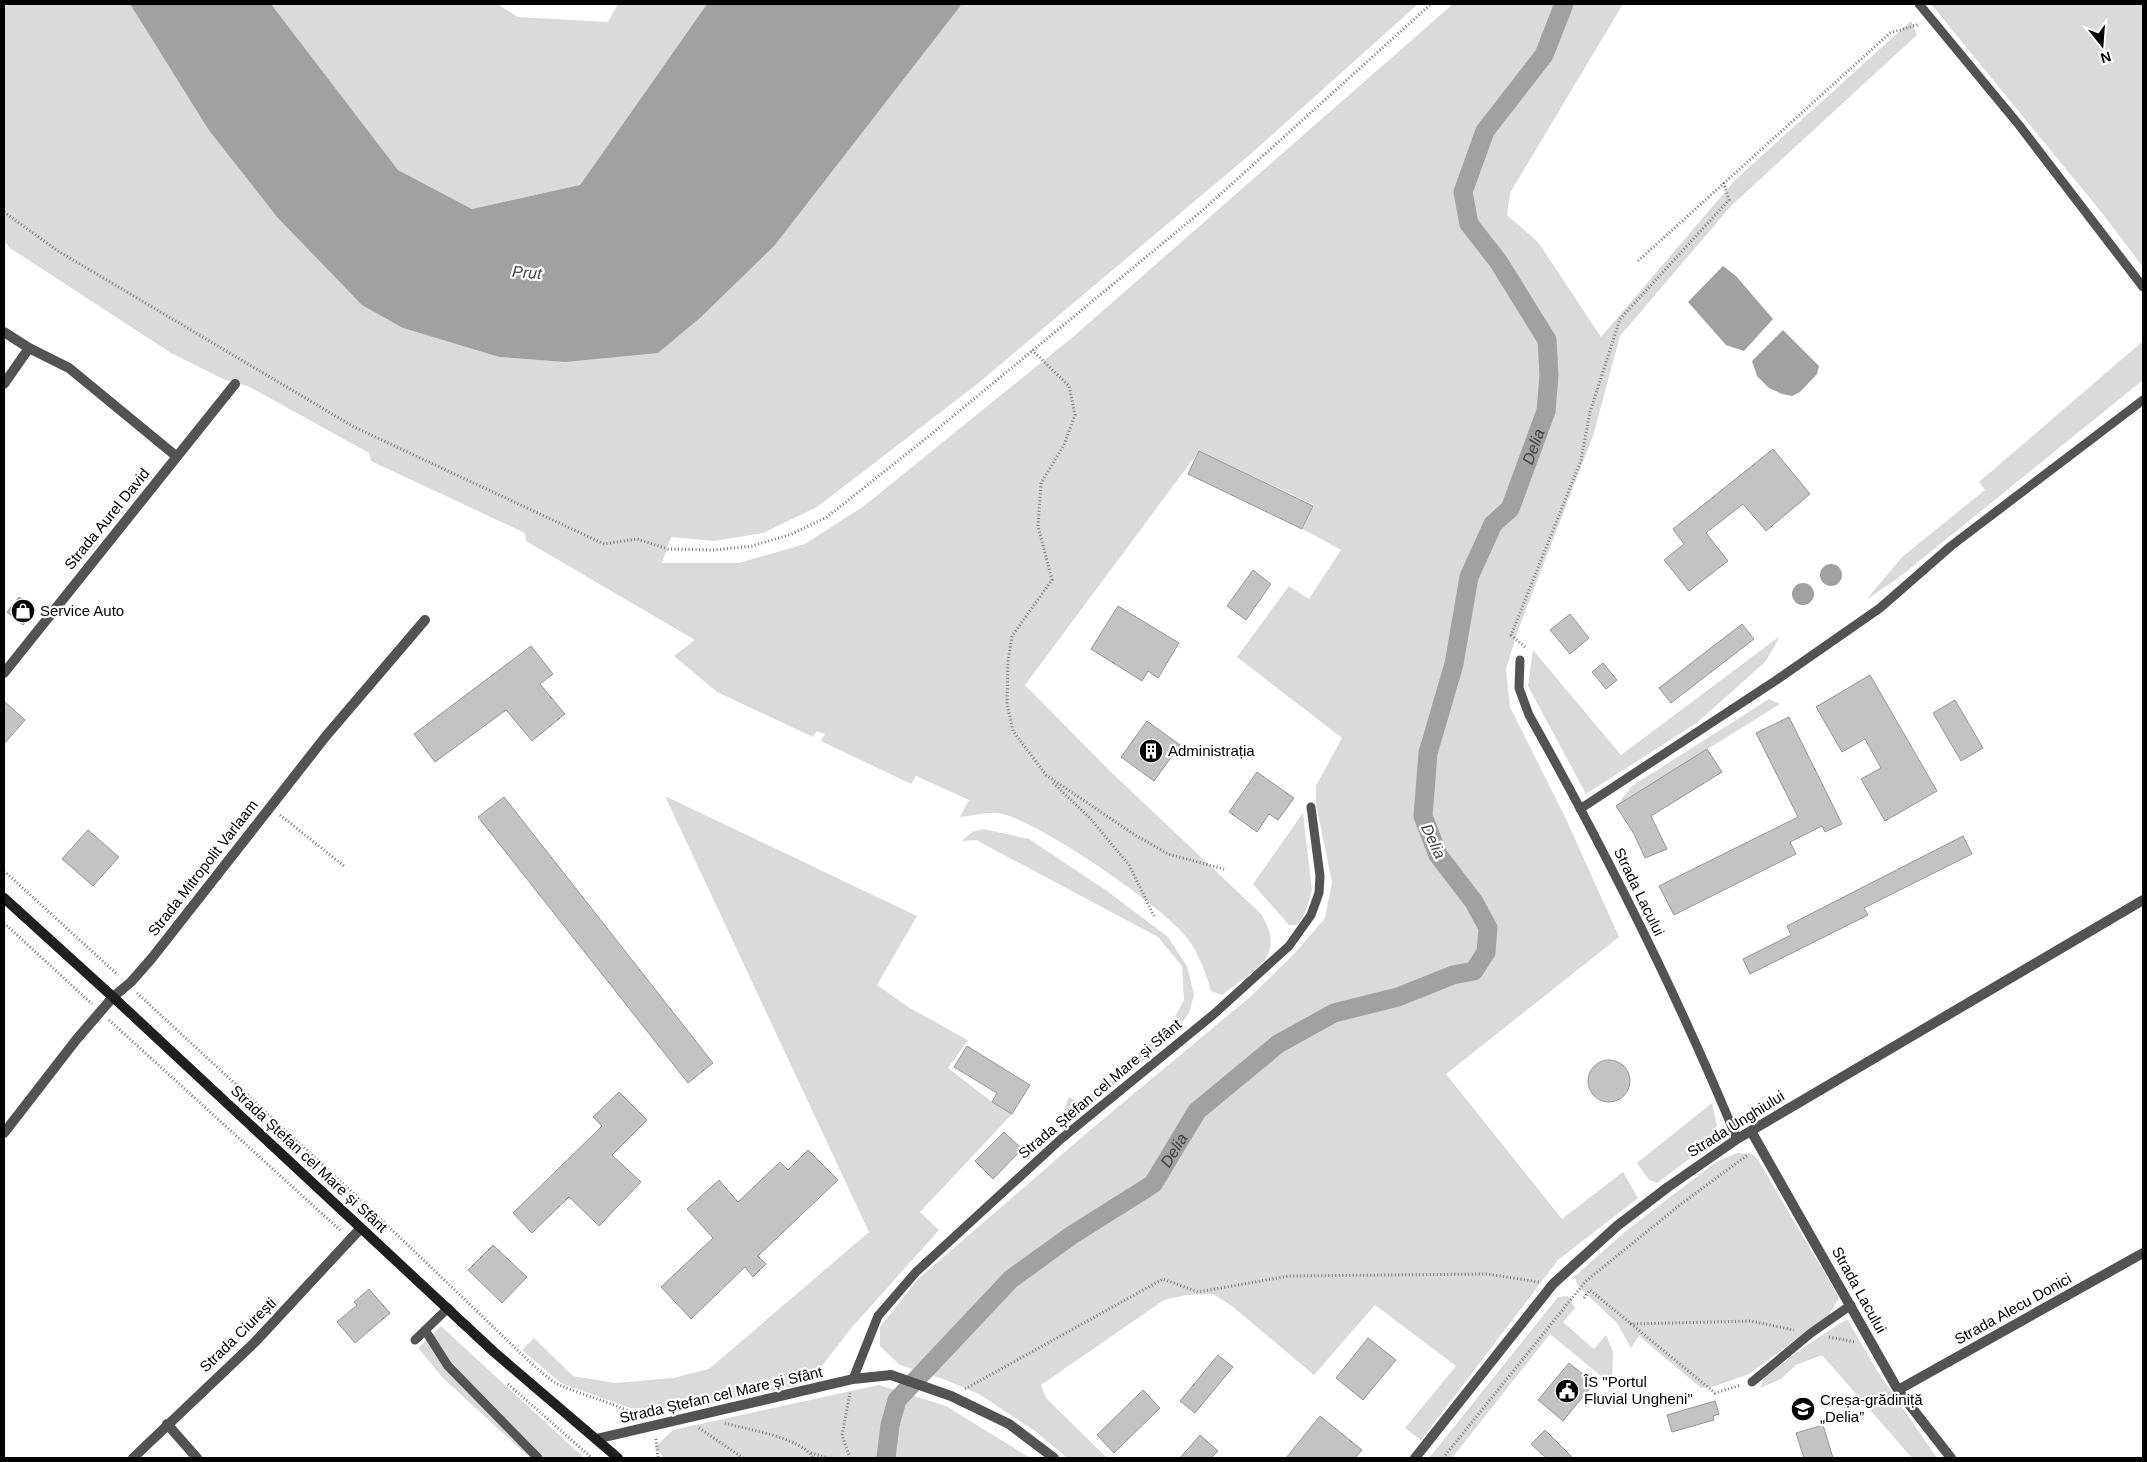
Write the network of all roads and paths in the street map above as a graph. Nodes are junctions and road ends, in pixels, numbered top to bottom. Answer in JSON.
{"nodes":[{"id":1,"x":1431,"y":4,"type":"edge"},
{"id":2,"x":1919,"y":4,"type":"edge"},
{"id":3,"x":1933,"y":21,"type":"junction"},
{"id":4,"x":1723,"y":181,"type":"junction"},
{"id":5,"x":4,"y":212,"type":"edge"},
{"id":6,"x":1638,"y":261,"type":"dead end"},
{"id":7,"x":2143,"y":287,"type":"edge"},
{"id":8,"x":4,"y":332,"type":"edge"},
{"id":9,"x":28,"y":348,"type":"junction"},
{"id":10,"x":1032,"y":350,"type":"junction"},
{"id":11,"x":4,"y":384,"type":"edge"},
{"id":12,"x":235,"y":384,"type":"dead end"},
{"id":13,"x":2143,"y":400,"type":"edge"},
{"id":14,"x":176,"y":456,"type":"junction"},
{"id":15,"x":425,"y":620,"type":"dead end"},
{"id":16,"x":1526,"y":647,"type":"dead end"},
{"id":17,"x":1520,"y":660,"type":"dead end"},
{"id":18,"x":4,"y":673,"type":"edge"},
{"id":19,"x":1046,"y":776,"type":"junction"},
{"id":20,"x":269,"y":807,"type":"junction"},
{"id":21,"x":1311,"y":807,"type":"dead end"},
{"id":22,"x":1580,"y":809,"type":"junction"},
{"id":23,"x":344,"y":866,"type":"dead end"},
{"id":24,"x":1224,"y":869,"type":"dead end"},
{"id":25,"x":4,"y":871,"type":"edge"},
{"id":26,"x":4,"y":898,"type":"edge"},
{"id":27,"x":2143,"y":900,"type":"edge"},
{"id":28,"x":1154,"y":916,"type":"dead end"},
{"id":29,"x":4,"y":923,"type":"edge"},
{"id":30,"x":128,"y":985,"type":"junction"},
{"id":31,"x":113,"y":997,"type":"junction"},
{"id":32,"x":100,"y":1012,"type":"junction"},
{"id":33,"x":1751,"y":1131,"type":"junction"},
{"id":34,"x":4,"y":1133,"type":"edge"},
{"id":35,"x":1736,"y":1139,"type":"junction"},
{"id":36,"x":360,"y":1229,"type":"junction"},
{"id":37,"x":350,"y":1240,"type":"junction"},
{"id":38,"x":2143,"y":1253,"type":"edge"},
{"id":39,"x":1552,"y":1284,"type":"junction"},
{"id":40,"x":1584,"y":1298,"type":"dead end"},
{"id":41,"x":1851,"y":1305,"type":"junction"},
{"id":42,"x":448,"y":1308,"type":"junction"},
{"id":43,"x":1630,"y":1324,"type":"junction"},
{"id":44,"x":425,"y":1330,"type":"junction"},
{"id":45,"x":1811,"y":1333,"type":"junction"},
{"id":46,"x":415,"y":1340,"type":"dead end"},
{"id":47,"x":1873,"y":1346,"type":"junction"},
{"id":48,"x":853,"y":1379,"type":"junction"},
{"id":49,"x":506,"y":1382,"type":"dead end"},
{"id":50,"x":1752,"y":1382,"type":"joint"},
{"id":51,"x":1898,"y":1390,"type":"junction"},
{"id":52,"x":951,"y":1396,"type":"junction"},
{"id":53,"x":700,"y":1416,"type":"junction"},
{"id":54,"x":686,"y":1420,"type":"junction"},
{"id":55,"x":167,"y":1424,"type":"junction"},
{"id":56,"x":646,"y":1428,"type":"junction"},
{"id":57,"x":596,"y":1439,"type":"junction"},
{"id":58,"x":810,"y":1452,"type":"junction"},
{"id":59,"x":133,"y":1458,"type":"edge"},
{"id":60,"x":197,"y":1458,"type":"edge"},
{"id":61,"x":538,"y":1458,"type":"edge"},
{"id":62,"x":592,"y":1458,"type":"edge"},
{"id":63,"x":618,"y":1458,"type":"edge"},
{"id":64,"x":658,"y":1458,"type":"edge"},
{"id":65,"x":743,"y":1458,"type":"edge"},
{"id":66,"x":814,"y":1458,"type":"edge"},
{"id":67,"x":828,"y":1458,"type":"edge"},
{"id":68,"x":850,"y":1458,"type":"edge"},
{"id":69,"x":1054,"y":1458,"type":"edge"},
{"id":70,"x":1415,"y":1458,"type":"edge"},
{"id":71,"x":1951,"y":1458,"type":"edge"}],
"edges":[{"from":1,"to":10,"type":"path"},
{"from":2,"to":3,"type":"lane"},
{"from":3,"to":4,"type":"path"},
{"from":3,"to":7,"type":"lane"},
{"from":4,"to":6,"type":"path"},
{"from":4,"to":16,"type":"path"},
{"from":5,"to":10,"type":"path"},
{"from":8,"to":9,"type":"street"},
{"from":9,"to":11,"type":"street"},
{"from":9,"to":14,"type":"street"},
{"from":10,"to":19,"type":"path"},
{"from":12,"to":14,"type":"street","name":"Strada Aurel David"},
{"from":13,"to":22,"type":"lane"},
{"from":14,"to":18,"type":"street","name":"Strada Aurel David"},
{"from":15,"to":20,"type":"street","name":"Strada Mitropolit Varlaam"},
{"from":17,"to":22,"type":"lane","name":"Strada Lacului"},
{"from":19,"to":24,"type":"path"},
{"from":19,"to":28,"type":"path"},
{"from":20,"to":23,"type":"path"},
{"from":20,"to":30,"type":"street","name":"Strada Mitropolit Varlaam"},
{"from":21,"to":48,"type":"lane","name":"Strada Ștefan cel Mare și Sfânt"},
{"from":22,"to":35,"type":"lane","name":"Strada Lacului"},
{"from":25,"to":30,"type":"path"},
{"from":26,"to":31,"type":"main road","name":"Strada Ștefan cel Mare și Sfânt"},
{"from":27,"to":33,"type":"street","name":"Strada Unghiului"},
{"from":29,"to":32,"type":"path"},
{"from":30,"to":31,"type":"street","name":"Strada Mitropolit Varlaam"},
{"from":30,"to":56,"type":"path"},
{"from":31,"to":32,"type":"street","name":"Strada Mitropolit Varlaam"},
{"from":31,"to":36,"type":"main road","name":"Strada Ștefan cel Mare și Sfânt"},
{"from":32,"to":34,"type":"street","name":"Strada Mitropolit Varlaam"},
{"from":32,"to":37,"type":"path"},
{"from":33,"to":35,"type":"street","name":"Strada Unghiului"},
{"from":33,"to":41,"type":"street","name":"Strada Lacului"},
{"from":35,"to":39,"type":"street","name":"Strada Unghiului"},
{"from":36,"to":37,"type":"street","name":"Strada Ciurești"},
{"from":36,"to":42,"type":"main road","name":"Strada Ștefan cel Mare și Sfânt"},
{"from":37,"to":55,"type":"street","name":"Strada Ciurești"},
{"from":38,"to":51,"type":"street","name":"Strada Alecu Donici"},
{"from":39,"to":52,"type":"path"},
{"from":39,"to":70,"type":"street","name":"Strada Unghiului"},
{"from":40,"to":43,"type":"path"},
{"from":41,"to":45,"type":"lane"},
{"from":41,"to":47,"type":"street","name":"Strada Lacului"},
{"from":42,"to":44,"type":"lane"},
{"from":42,"to":57,"type":"main road","name":"Strada Ștefan cel Mare și Sfânt"},
{"from":43,"to":45,"type":"path"},
{"from":43,"to":50,"type":"path"},
{"from":44,"to":46,"type":"lane"},
{"from":44,"to":61,"type":"lane"},
{"from":45,"to":47,"type":"path"},
{"from":45,"to":50,"type":"lane"},
{"from":47,"to":51,"type":"street","name":"Strada Lacului"},
{"from":48,"to":52,"type":"street","name":"Strada Ștefan cel Mare și Sfânt"},
{"from":48,"to":53,"type":"street","name":"Strada Ștefan cel Mare și Sfânt"},
{"from":48,"to":68,"type":"path"},
{"from":49,"to":62,"type":"path"},
{"from":51,"to":71,"type":"street","name":"Strada Lacului"},
{"from":52,"to":69,"type":"street","name":"Strada Ștefan cel Mare și Sfânt"},
{"from":53,"to":54,"type":"street","name":"Strada Ștefan cel Mare și Sfânt"},
{"from":53,"to":58,"type":"path"},
{"from":54,"to":56,"type":"street","name":"Strada Ștefan cel Mare și Sfânt"},
{"from":54,"to":65,"type":"path"},
{"from":55,"to":59,"type":"street","name":"Strada Ciurești"},
{"from":55,"to":60,"type":"street"},
{"from":56,"to":57,"type":"street","name":"Strada Ștefan cel Mare și Sfânt"},
{"from":56,"to":64,"type":"path"},
{"from":57,"to":63,"type":"main road","name":"Strada Ștefan cel Mare și Sfânt"},
{"from":58,"to":66,"type":"path"},
{"from":58,"to":67,"type":"path"}]}
